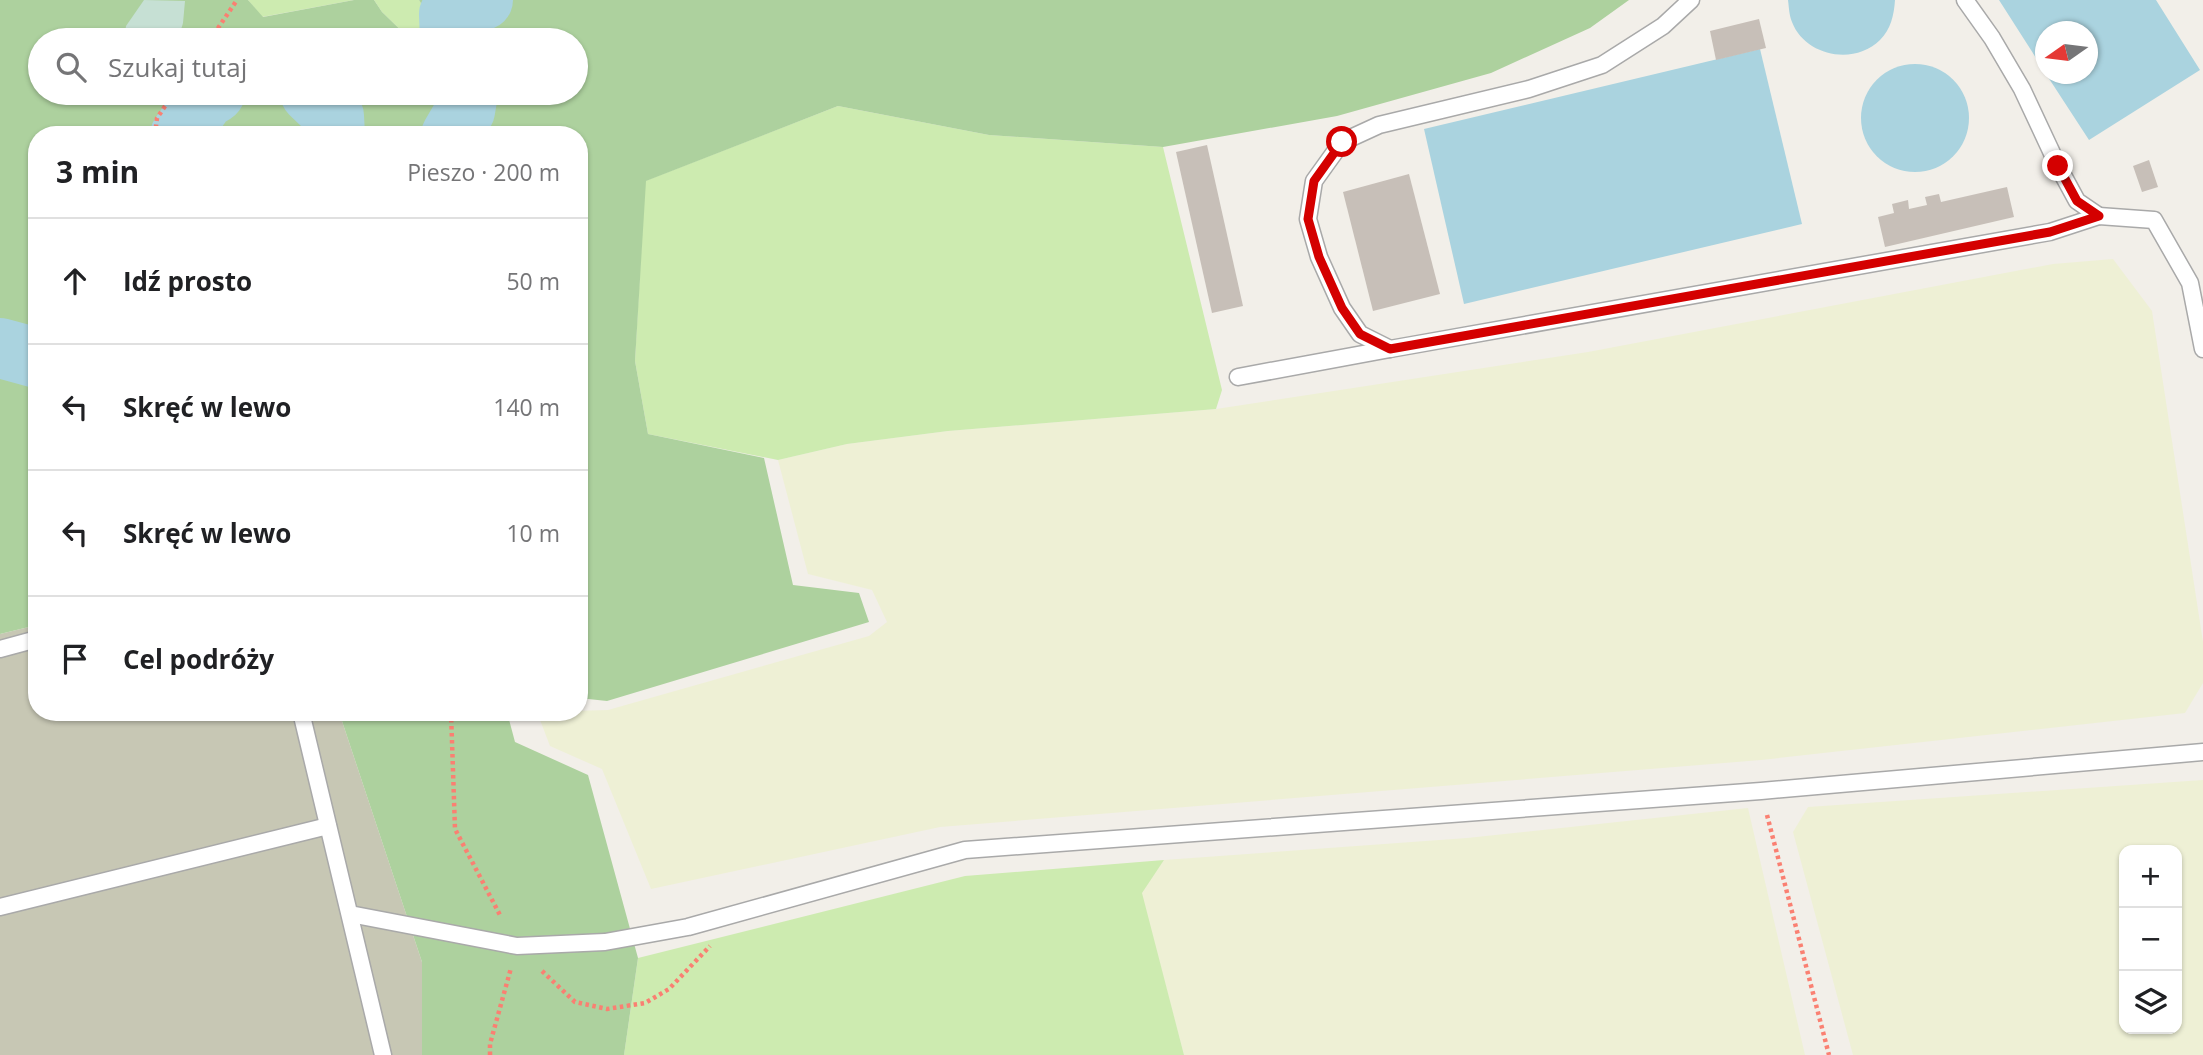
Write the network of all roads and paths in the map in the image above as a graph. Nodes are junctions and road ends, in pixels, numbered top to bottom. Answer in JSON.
{"nodes":[{"id":1,"x":237,"y":0,"type":"edge"},
{"id":2,"x":1691,"y":0,"type":"edge"},
{"id":3,"x":1965,"y":0,"type":"edge"},
{"id":4,"x":218,"y":28,"type":"edge"},
{"id":5,"x":166,"y":105,"type":"edge"},
{"id":6,"x":156,"y":126,"type":"edge"},
{"id":7,"x":2099,"y":216,"type":"junction"},
{"id":8,"x":1390,"y":349,"type":"junction"},
{"id":9,"x":2203,"y":349,"type":"edge"},
{"id":10,"x":1238,"y":377,"type":"dead end"},
{"id":11,"x":28,"y":641,"type":"edge"},
{"id":12,"x":0,"y":649,"type":"edge"},
{"id":13,"x":303,"y":721,"type":"edge"},
{"id":14,"x":451,"y":721,"type":"edge"},
{"id":15,"x":2203,"y":752,"type":"edge"},
{"id":16,"x":1761,"y":791,"type":"junction"},
{"id":17,"x":328,"y":826,"type":"junction"},
{"id":18,"x":0,"y":907,"type":"edge"},
{"id":19,"x":350,"y":914,"type":"junction"},
{"id":20,"x":734,"y":914,"type":"junction"},
{"id":21,"x":517,"y":946,"type":"junction"},
{"id":22,"x":383,"y":1055,"type":"edge"},
{"id":23,"x":490,"y":1055,"type":"edge"},
{"id":24,"x":1829,"y":1055,"type":"edge"}],
"edges":[{"from":1,"to":4,"type":"path"},
{"from":2,"to":8,"type":"lane"},
{"from":3,"to":7,"type":"lane"},
{"from":5,"to":6,"type":"path"},
{"from":7,"to":8,"type":"lane"},
{"from":7,"to":9,"type":"lane"},
{"from":8,"to":10,"type":"lane"},
{"from":11,"to":12,"type":"lane"},
{"from":13,"to":17,"type":"lane"},
{"from":14,"to":21,"type":"path"},
{"from":15,"to":16,"type":"lane"},
{"from":16,"to":20,"type":"lane"},
{"from":16,"to":24,"type":"path"},
{"from":17,"to":18,"type":"lane"},
{"from":17,"to":19,"type":"lane"},
{"from":19,"to":21,"type":"lane"},
{"from":19,"to":22,"type":"lane"},
{"from":20,"to":21,"type":"lane"},
{"from":20,"to":21,"type":"path"},
{"from":21,"to":23,"type":"path"}]}
